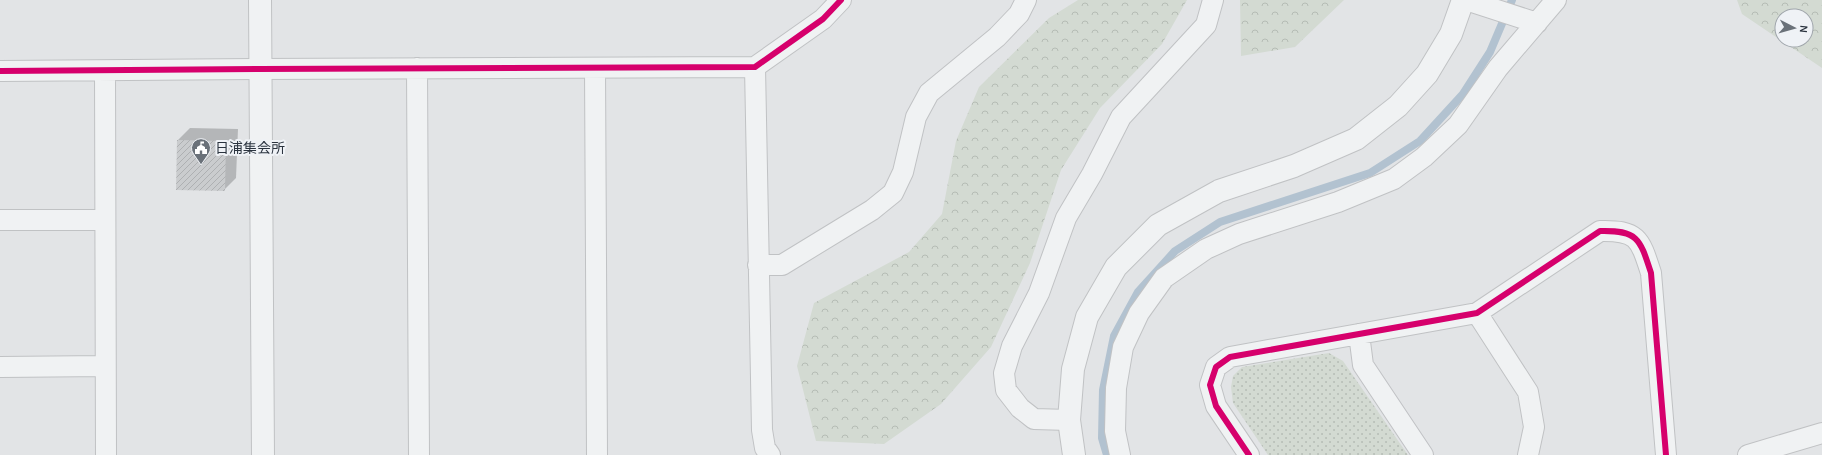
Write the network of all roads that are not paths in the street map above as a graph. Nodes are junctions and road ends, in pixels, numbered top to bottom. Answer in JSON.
{"nodes":[{"id":1,"x":260,"y":0,"type":"edge"},
{"id":2,"x":841,"y":0,"type":"edge"},
{"id":3,"x":1026,"y":0,"type":"edge"},
{"id":4,"x":1214,"y":0,"type":"edge"},
{"id":5,"x":1464,"y":0,"type":"edge"},
{"id":6,"x":1556,"y":0,"type":"edge"},
{"id":7,"x":1537,"y":23,"type":"junction"},
{"id":8,"x":755,"y":67,"type":"junction"},
{"id":9,"x":418,"y":68,"type":"junction"},
{"id":10,"x":594,"y":68,"type":"junction"},
{"id":11,"x":259,"y":69,"type":"junction"},
{"id":12,"x":0,"y":71,"type":"edge"},
{"id":13,"x":105,"y":71,"type":"junction"},
{"id":14,"x":0,"y":220,"type":"edge"},
{"id":15,"x":105,"y":220,"type":"junction"},
{"id":16,"x":758,"y":265,"type":"junction"},
{"id":17,"x":1477,"y":313,"type":"junction"},
{"id":18,"x":1359,"y":334,"type":"junction"},
{"id":19,"x":105,"y":366,"type":"junction"},
{"id":20,"x":0,"y":368,"type":"edge"},
{"id":21,"x":1069,"y":420,"type":"junction"},
{"id":22,"x":1822,"y":433,"type":"edge"},
{"id":23,"x":106,"y":455,"type":"edge"},
{"id":24,"x":263,"y":455,"type":"edge"},
{"id":25,"x":419,"y":455,"type":"edge"},
{"id":26,"x":597,"y":455,"type":"edge"},
{"id":27,"x":770,"y":455,"type":"edge"},
{"id":28,"x":1074,"y":455,"type":"edge"},
{"id":29,"x":1120,"y":455,"type":"edge"},
{"id":30,"x":1249,"y":455,"type":"edge"},
{"id":31,"x":1423,"y":455,"type":"edge"},
{"id":32,"x":1528,"y":455,"type":"edge"},
{"id":33,"x":1666,"y":455,"type":"edge"},
{"id":34,"x":1748,"y":455,"type":"edge"}],
"edges":[{"from":1,"to":11,"type":"street"},
{"from":2,"to":8,"type":"street"},
{"from":3,"to":16,"type":"street"},
{"from":4,"to":21,"type":"street"},
{"from":5,"to":7,"type":"street"},
{"from":5,"to":21,"type":"street"},
{"from":6,"to":7,"type":"street"},
{"from":7,"to":29,"type":"street"},
{"from":8,"to":10,"type":"street"},
{"from":8,"to":16,"type":"street"},
{"from":9,"to":10,"type":"street"},
{"from":9,"to":11,"type":"street"},
{"from":9,"to":25,"type":"street"},
{"from":10,"to":26,"type":"street"},
{"from":11,"to":13,"type":"street"},
{"from":11,"to":24,"type":"street"},
{"from":12,"to":13,"type":"street"},
{"from":13,"to":15,"type":"street"},
{"from":14,"to":15,"type":"street"},
{"from":15,"to":19,"type":"street"},
{"from":16,"to":27,"type":"street"},
{"from":17,"to":18,"type":"street"},
{"from":17,"to":32,"type":"street"},
{"from":17,"to":33,"type":"street"},
{"from":18,"to":30,"type":"street"},
{"from":18,"to":31,"type":"street"},
{"from":19,"to":20,"type":"street"},
{"from":19,"to":23,"type":"street"},
{"from":21,"to":28,"type":"street"},
{"from":22,"to":34,"type":"street"}]}
